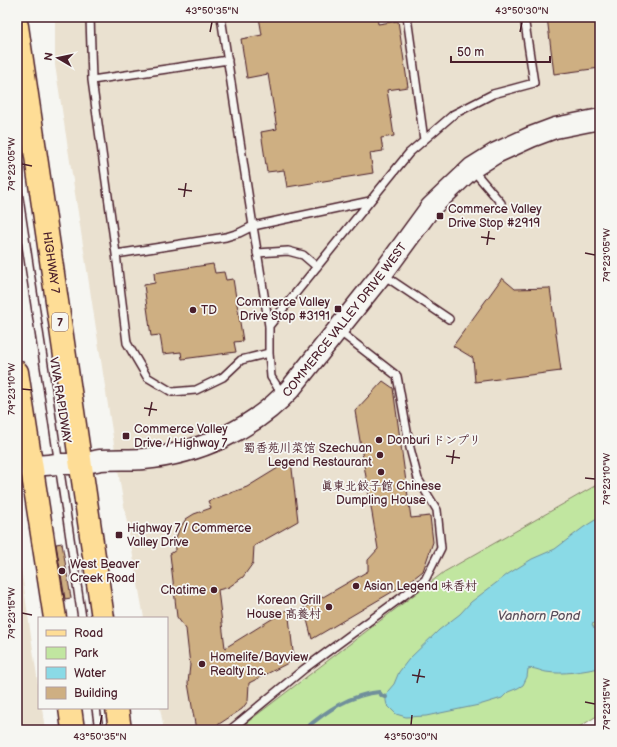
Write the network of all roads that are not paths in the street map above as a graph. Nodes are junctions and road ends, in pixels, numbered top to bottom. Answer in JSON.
{"nodes":[{"id":1,"x":90,"y":17,"type":"edge"},
{"id":2,"x":221,"y":17,"type":"edge"},
{"id":3,"x":407,"y":17,"type":"edge"},
{"id":4,"x":524,"y":17,"type":"edge"},
{"id":5,"x":17,"y":26,"type":"edge"},
{"id":6,"x":228,"y":60,"type":"junction"},
{"id":7,"x":92,"y":80,"type":"junction"},
{"id":8,"x":600,"y":119,"type":"edge"},
{"id":9,"x":424,"y":140,"type":"junction"},
{"id":10,"x":472,"y":168,"type":"junction"},
{"id":11,"x":17,"y":185,"type":"edge"},
{"id":12,"x":370,"y":201,"type":"junction"},
{"id":13,"x":501,"y":203,"type":"dead end"},
{"id":14,"x":253,"y":226,"type":"junction"},
{"id":15,"x":257,"y":253,"type":"junction"},
{"id":16,"x":116,"y":254,"type":"junction"},
{"id":17,"x":317,"y":267,"type":"junction"},
{"id":18,"x":382,"y":274,"type":"junction"},
{"id":19,"x":449,"y":319,"type":"dead end"},
{"id":20,"x":269,"y":326,"type":"junction"},
{"id":21,"x":338,"y":330,"type":"junction"},
{"id":22,"x":269,"y":353,"type":"junction"},
{"id":23,"x":17,"y":372,"type":"edge"},
{"id":24,"x":283,"y":396,"type":"junction"},
{"id":25,"x":70,"y":464,"type":"junction"},
{"id":26,"x":24,"y":466,"type":"edge"},
{"id":27,"x":56,"y":617,"type":"edge"},
{"id":28,"x":82,"y":617,"type":"edge"},
{"id":29,"x":103,"y":617,"type":"edge"},
{"id":30,"x":70,"y":709,"type":"edge"},
{"id":31,"x":96,"y":709,"type":"edge"},
{"id":32,"x":117,"y":709,"type":"edge"},
{"id":33,"x":73,"y":730,"type":"edge"},
{"id":34,"x":99,"y":730,"type":"edge"},
{"id":35,"x":120,"y":730,"type":"edge"},
{"id":36,"x":230,"y":730,"type":"edge"}],
"edges":[{"from":1,"to":7,"type":"lane"},
{"from":2,"to":6,"type":"lane"},
{"from":3,"to":9,"type":"lane"},
{"from":4,"to":9,"type":"lane"},
{"from":5,"to":25,"type":"main road","name":"HIGHWAY 7","number":"7"},
{"from":6,"to":7,"type":"lane"},
{"from":6,"to":14,"type":"lane"},
{"from":7,"to":16,"type":"lane"},
{"from":8,"to":10,"type":"street","name":"COMMERCE VALLEY DRIVE WEST"},
{"from":9,"to":12,"type":"lane"},
{"from":10,"to":13,"type":"lane"},
{"from":10,"to":18,"type":"street","name":"COMMERCE VALLEY DRIVE WEST"},
{"from":11,"to":25,"type":"lane","name":"VIVA RAPIDWAY"},
{"from":12,"to":14,"type":"lane"},
{"from":12,"to":17,"type":"lane"},
{"from":14,"to":15,"type":"lane"},
{"from":14,"to":16,"type":"lane"},
{"from":15,"to":17,"type":"lane"},
{"from":15,"to":20,"type":"lane"},
{"from":16,"to":22,"type":"lane"},
{"from":17,"to":20,"type":"lane"},
{"from":18,"to":19,"type":"lane"},
{"from":18,"to":21,"type":"street","name":"COMMERCE VALLEY DRIVE WEST"},
{"from":20,"to":22,"type":"lane"},
{"from":21,"to":24,"type":"street","name":"COMMERCE VALLEY DRIVE WEST"},
{"from":21,"to":36,"type":"lane"},
{"from":22,"to":24,"type":"lane"},
{"from":23,"to":26,"type":"main road"},
{"from":24,"to":25,"type":"street","name":"COMMERCE VALLEY DRIVE WEST"},
{"from":25,"to":26,"type":"street"},
{"from":25,"to":28,"type":"lane","name":"VIVA RAPIDWAY"},
{"from":25,"to":29,"type":"main road","name":"HIGHWAY 7","number":"7"},
{"from":26,"to":27,"type":"main road"},
{"from":30,"to":33,"type":"main road"},
{"from":31,"to":34,"type":"lane"},
{"from":32,"to":35,"type":"main road"}]}
